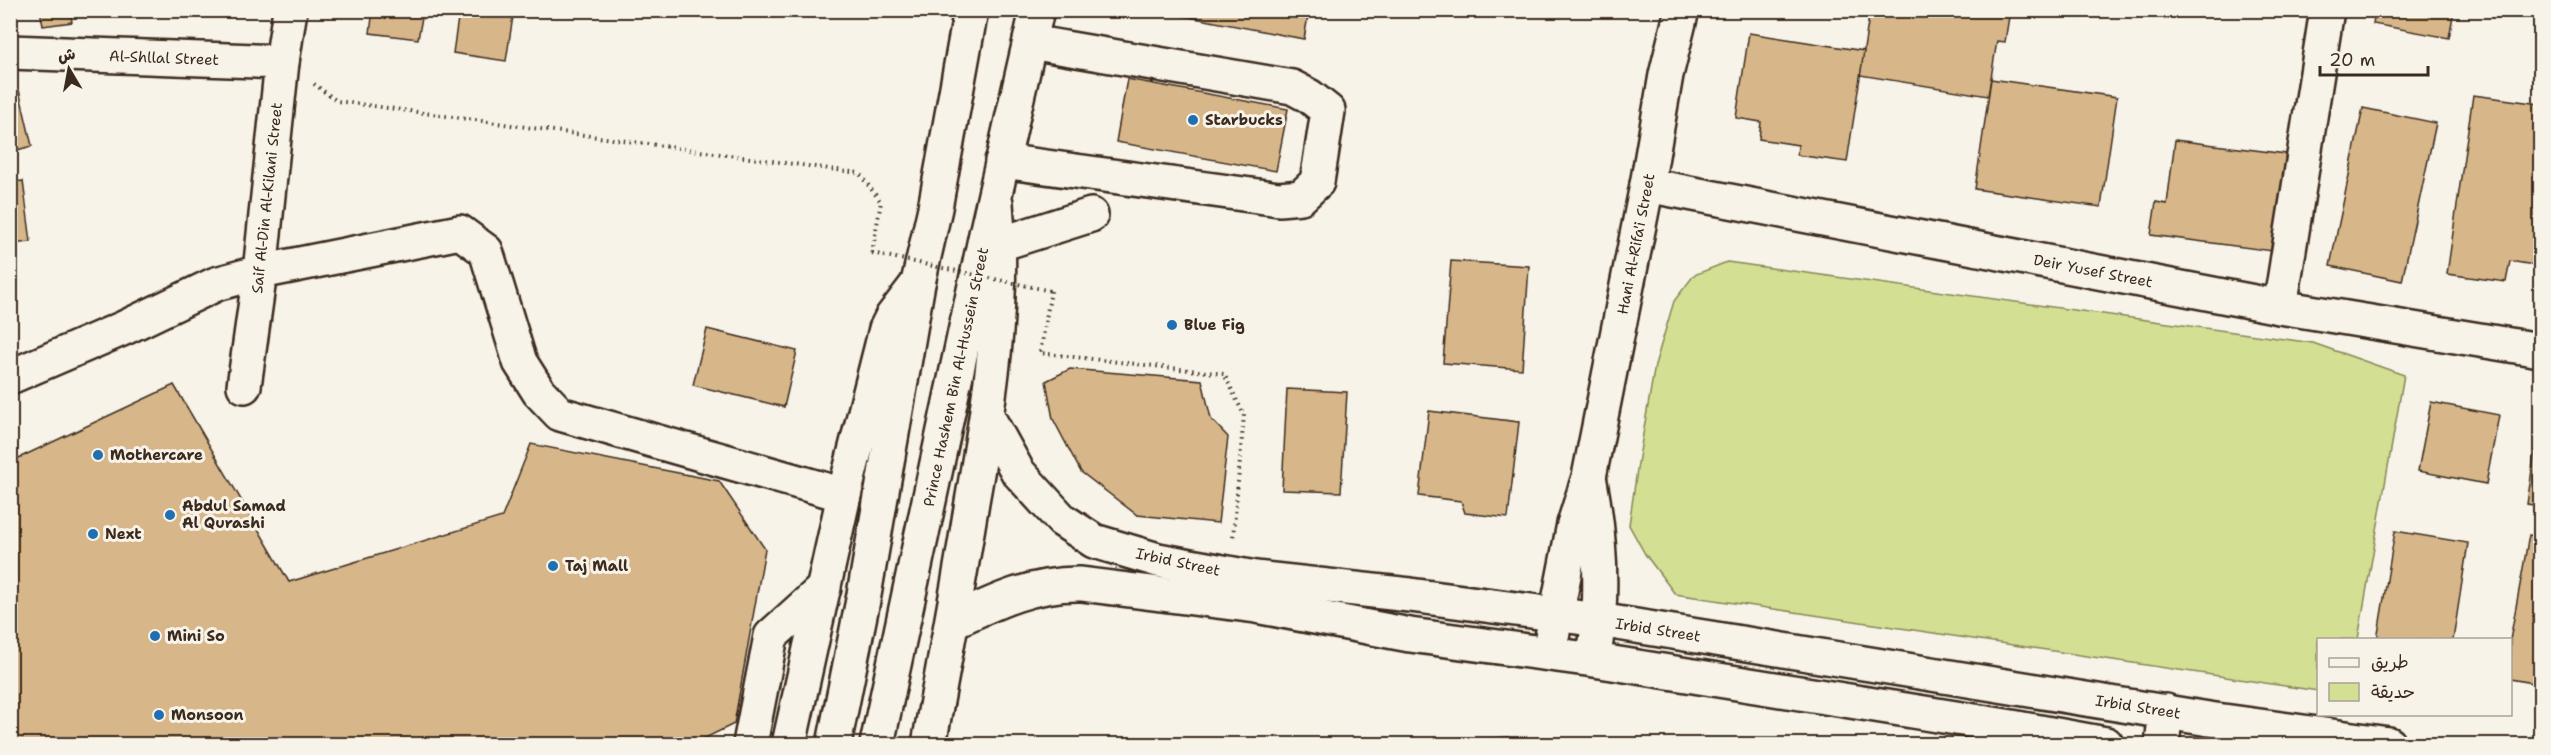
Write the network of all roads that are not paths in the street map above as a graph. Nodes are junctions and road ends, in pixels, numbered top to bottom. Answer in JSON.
{"nodes":[{"id":1,"x":290,"y":10,"type":"edge"},
{"id":2,"x":971,"y":10,"type":"edge"},
{"id":3,"x":1682,"y":10,"type":"edge"},
{"id":4,"x":2327,"y":10,"type":"edge"},
{"id":5,"x":1034,"y":26,"type":"edge"},
{"id":6,"x":10,"y":52,"type":"edge"},
{"id":7,"x":282,"y":62,"type":"junction"},
{"id":8,"x":999,"y":176,"type":"junction"},
{"id":9,"x":1647,"y":185,"type":"junction"},
{"id":10,"x":1091,"y":215,"type":"dead end"},
{"id":11,"x":1000,"y":244,"type":"junction"},
{"id":12,"x":260,"y":272,"type":"junction"},
{"id":13,"x":918,"y":283,"type":"junction"},
{"id":14,"x":2280,"y":307,"type":"junction"},
{"id":15,"x":2541,"y":350,"type":"edge"},
{"id":16,"x":10,"y":377,"type":"edge"},
{"id":17,"x":244,"y":386,"type":"dead end"},
{"id":18,"x":987,"y":417,"type":"junction"},
{"id":19,"x":1590,"y":477,"type":"junction"},
{"id":20,"x":844,"y":495,"type":"junction"},
{"id":21,"x":824,"y":588,"type":"junction"},
{"id":22,"x":1556,"y":615,"type":"junction"},
{"id":23,"x":1599,"y":620,"type":"junction"},
{"id":24,"x":952,"y":622,"type":"junction"},
{"id":25,"x":1550,"y":654,"type":"junction"},
{"id":26,"x":1594,"y":660,"type":"junction"},
{"id":27,"x":2166,"y":711,"type":"junction"},
{"id":28,"x":2207,"y":732,"type":"edge"},
{"id":29,"x":2022,"y":736,"type":"edge"},
{"id":30,"x":750,"y":744,"type":"edge"},
{"id":31,"x":789,"y":744,"type":"edge"},
{"id":32,"x":834,"y":744,"type":"edge"},
{"id":33,"x":877,"y":744,"type":"edge"},
{"id":34,"x":929,"y":744,"type":"edge"},
{"id":35,"x":2106,"y":744,"type":"edge"},
{"id":36,"x":2162,"y":744,"type":"edge"},
{"id":37,"x":2389,"y":744,"type":"edge"}],
"edges":[{"from":1,"to":7,"type":"main road","name":"Saif Al-Din Al-Kilani Street"},
{"from":2,"to":13,"type":"main road"},
{"from":3,"to":9,"type":"main road","name":"Hani Al-Rifa'i Street"},
{"from":4,"to":14,"type":"main road"},
{"from":5,"to":8,"type":"main road","name":"Prince Hashem Bin Al-Hussein Street"},
{"from":5,"to":8,"type":"main road"},
{"from":6,"to":7,"type":"main road","name":"Al-Shllal Street"},
{"from":7,"to":12,"type":"main road","name":"Saif Al-Din Al-Kilani Street"},
{"from":8,"to":11,"type":"main road"},
{"from":8,"to":33,"type":"main road","name":"Prince Hashem Bin Al-Hussein Street"},
{"from":9,"to":14,"type":"main road","name":"Deir Yusef Street"},
{"from":9,"to":19,"type":"main road","name":"Hani Al-Rifa'i Street"},
{"from":10,"to":11,"type":"main road"},
{"from":11,"to":18,"type":"main road"},
{"from":12,"to":16,"type":"main road"},
{"from":12,"to":17,"type":"main road","name":"Saif Al-Din Al-Kilani Street"},
{"from":12,"to":20,"type":"main road"},
{"from":13,"to":20,"type":"main road"},
{"from":13,"to":32,"type":"main road"},
{"from":14,"to":15,"type":"main road","name":"Deir Yusef Street"},
{"from":18,"to":22,"type":"main road","name":"Irbid Street"},
{"from":18,"to":24,"type":"main road"},
{"from":19,"to":22,"type":"main road","name":"Hani Al-Rifa'i Street"},
{"from":19,"to":23,"type":"main road","name":"Hani Al-Rifa'i Street"},
{"from":20,"to":21,"type":"main road"},
{"from":21,"to":30,"type":"main road"},
{"from":21,"to":31,"type":"main road"},
{"from":22,"to":23,"type":"main road","name":"Irbid Street"},
{"from":22,"to":25,"type":"main road","name":"Hani Al-Rifa'i Street"},
{"from":23,"to":26,"type":"main road","name":"Hani Al-Rifa'i Street"},
{"from":23,"to":27,"type":"main road","name":"Irbid Street"},
{"from":24,"to":25,"type":"main road","name":"Irbid Street"},
{"from":24,"to":34,"type":"main road"},
{"from":25,"to":26,"type":"main road","name":"Irbid Street"},
{"from":26,"to":29,"type":"main road","name":"Irbid Street"},
{"from":27,"to":28,"type":"main road","name":"Irbid Street"},
{"from":27,"to":36,"type":"main road"},
{"from":28,"to":37,"type":"main road","name":"Irbid Street"},
{"from":29,"to":35,"type":"main road","name":"Irbid Street"}]}
